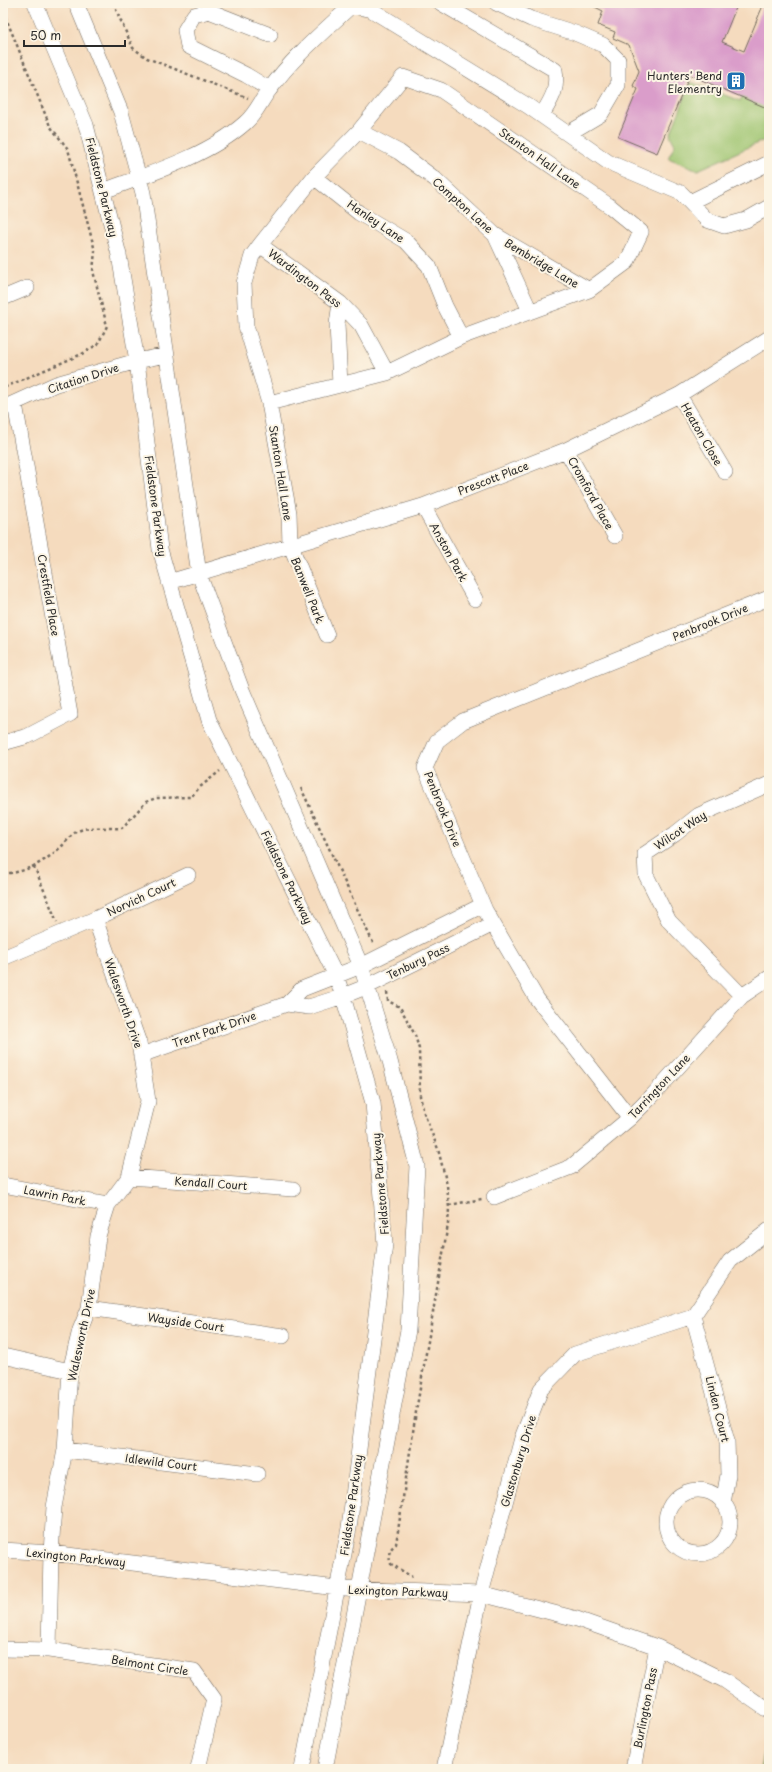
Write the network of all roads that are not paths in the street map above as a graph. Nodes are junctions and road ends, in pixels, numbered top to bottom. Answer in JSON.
{"nodes":[{"id":1,"x":35,"y":3,"type":"edge"},
{"id":2,"x":76,"y":3,"type":"edge"},
{"id":3,"x":441,"y":3,"type":"edge"},
{"id":4,"x":496,"y":3,"type":"edge"},
{"id":5,"x":367,"y":7,"type":"edge"},
{"id":6,"x":270,"y":35,"type":"dead end"},
{"id":7,"x":269,"y":89,"type":"junction"},
{"id":8,"x":542,"y":115,"type":"junction"},
{"id":9,"x":359,"y":131,"type":"junction"},
{"id":10,"x":569,"y":133,"type":"junction"},
{"id":11,"x":769,"y":163,"type":"edge"},
{"id":12,"x":314,"y":176,"type":"junction"},
{"id":13,"x":139,"y":178,"type":"junction"},
{"id":14,"x":103,"y":191,"type":"junction"},
{"id":15,"x":690,"y":202,"type":"junction"},
{"id":16,"x":769,"y":207,"type":"edge"},
{"id":17,"x":495,"y":235,"type":"junction"},
{"id":18,"x":260,"y":245,"type":"junction"},
{"id":19,"x":28,"y":288,"type":"dead end"},
{"id":20,"x":589,"y":290,"type":"junction"},
{"id":21,"x":3,"y":298,"type":"edge"},
{"id":22,"x":340,"y":303,"type":"junction"},
{"id":23,"x":530,"y":311,"type":"junction"},
{"id":24,"x":461,"y":337,"type":"junction"},
{"id":25,"x":769,"y":338,"type":"edge"},
{"id":26,"x":166,"y":355,"type":"junction"},
{"id":27,"x":137,"y":360,"type":"junction"},
{"id":28,"x":387,"y":373,"type":"junction"},
{"id":29,"x":340,"y":385,"type":"junction"},
{"id":30,"x":679,"y":395,"type":"junction"},
{"id":31,"x":269,"y":402,"type":"junction"},
{"id":32,"x":9,"y":406,"type":"edge"},
{"id":33,"x":566,"y":450,"type":"junction"},
{"id":34,"x":724,"y":472,"type":"dead end"},
{"id":35,"x":423,"y":506,"type":"junction"},
{"id":36,"x":615,"y":536,"type":"dead end"},
{"id":37,"x":290,"y":544,"type":"junction"},
{"id":38,"x":199,"y":574,"type":"junction"},
{"id":39,"x":170,"y":582,"type":"junction"},
{"id":40,"x":769,"y":598,"type":"edge"},
{"id":41,"x":475,"y":599,"type":"dead end"},
{"id":42,"x":327,"y":636,"type":"dead end"},
{"id":43,"x":3,"y":743,"type":"edge"},
{"id":44,"x":769,"y":784,"type":"edge"},
{"id":45,"x":188,"y":876,"type":"dead end"},
{"id":46,"x":483,"y":905,"type":"junction"},
{"id":47,"x":95,"y":919,"type":"junction"},
{"id":48,"x":493,"y":924,"type":"junction"},
{"id":49,"x":3,"y":958,"type":"edge"},
{"id":50,"x":361,"y":966,"type":"junction"},
{"id":51,"x":336,"y":976,"type":"junction"},
{"id":52,"x":769,"y":978,"type":"edge"},
{"id":53,"x":368,"y":986,"type":"junction"},
{"id":54,"x":343,"y":996,"type":"junction"},
{"id":55,"x":742,"y":996,"type":"junction"},
{"id":56,"x":287,"y":1004,"type":"junction"},
{"id":57,"x":141,"y":1054,"type":"junction"},
{"id":58,"x":630,"y":1118,"type":"junction"},
{"id":59,"x":129,"y":1177,"type":"junction"},
{"id":60,"x":3,"y":1185,"type":"edge"},
{"id":61,"x":293,"y":1189,"type":"dead end"},
{"id":62,"x":494,"y":1197,"type":"road end"},
{"id":63,"x":108,"y":1205,"type":"junction"},
{"id":64,"x":769,"y":1230,"type":"edge"},
{"id":65,"x":89,"y":1308,"type":"junction"},
{"id":66,"x":693,"y":1316,"type":"junction"},
{"id":67,"x":283,"y":1336,"type":"dead end"},
{"id":68,"x":3,"y":1356,"type":"edge"},
{"id":69,"x":70,"y":1371,"type":"junction"},
{"id":70,"x":65,"y":1450,"type":"junction"},
{"id":71,"x":257,"y":1474,"type":"dead end"},
{"id":72,"x":723,"y":1503,"type":"junction"},
{"id":73,"x":3,"y":1550,"type":"edge"},
{"id":74,"x":51,"y":1553,"type":"junction"},
{"id":75,"x":337,"y":1589,"type":"junction"},
{"id":76,"x":359,"y":1590,"type":"junction"},
{"id":77,"x":481,"y":1594,"type":"junction"},
{"id":78,"x":657,"y":1647,"type":"junction"},
{"id":79,"x":3,"y":1649,"type":"edge"},
{"id":80,"x":49,"y":1650,"type":"junction"},
{"id":81,"x":769,"y":1712,"type":"edge"},
{"id":82,"x":198,"y":1769,"type":"edge"},
{"id":83,"x":302,"y":1769,"type":"edge"},
{"id":84,"x":325,"y":1769,"type":"edge"},
{"id":85,"x":444,"y":1769,"type":"edge"},
{"id":86,"x":633,"y":1769,"type":"edge"}],
"edges":[{"from":1,"to":14,"type":"street","name":"Fieldstone Parkway"},
{"from":2,"to":13,"type":"street","name":"Fieldstone Parkway"},
{"from":3,"to":8,"type":"street"},
{"from":4,"to":10,"type":"street"},
{"from":5,"to":7,"type":"street"},
{"from":5,"to":8,"type":"street"},
{"from":6,"to":7,"type":"street"},
{"from":7,"to":13,"type":"street"},
{"from":8,"to":10,"type":"street"},
{"from":9,"to":12,"type":"street","name":"Stanton Hall Lane"},
{"from":9,"to":17,"type":"street","name":"Compton Lane"},
{"from":9,"to":20,"type":"street","name":"Stanton Hall Lane"},
{"from":10,"to":15,"type":"street"},
{"from":11,"to":15,"type":"street"},
{"from":12,"to":18,"type":"street","name":"Stanton Hall Lane"},
{"from":12,"to":24,"type":"street","name":"Hanley Lane"},
{"from":13,"to":14,"type":"street"},
{"from":13,"to":26,"type":"street","name":"Fieldstone Parkway"},
{"from":14,"to":27,"type":"street","name":"Fieldstone Parkway"},
{"from":15,"to":16,"type":"street"},
{"from":17,"to":20,"type":"street","name":"Bembridge Lane"},
{"from":17,"to":23,"type":"street","name":"Compton Lane"},
{"from":18,"to":22,"type":"street","name":"Wardington Pass"},
{"from":18,"to":31,"type":"street","name":"Stanton Hall Lane"},
{"from":19,"to":21,"type":"street"},
{"from":20,"to":23,"type":"street","name":"Stanton Hall Lane"},
{"from":22,"to":28,"type":"street","name":"Wardington Pass"},
{"from":22,"to":29,"type":"street"},
{"from":23,"to":24,"type":"street","name":"Stanton Hall Lane"},
{"from":24,"to":28,"type":"street","name":"Stanton Hall Lane"},
{"from":25,"to":30,"type":"street","name":"Prescott Place"},
{"from":26,"to":27,"type":"street","name":"Citation Drive"},
{"from":26,"to":38,"type":"street","name":"Fieldstone Parkway"},
{"from":27,"to":32,"type":"street","name":"Citation Drive"},
{"from":27,"to":39,"type":"street","name":"Fieldstone Parkway"},
{"from":28,"to":29,"type":"street","name":"Stanton Hall Lane"},
{"from":29,"to":31,"type":"street","name":"Stanton Hall Lane"},
{"from":30,"to":33,"type":"street","name":"Prescott Place"},
{"from":30,"to":34,"type":"street","name":"Heaton Close"},
{"from":31,"to":37,"type":"street","name":"Stanton Hall Lane"},
{"from":32,"to":43,"type":"street","name":"Crestfield Place"},
{"from":33,"to":35,"type":"street","name":"Prescott Place"},
{"from":33,"to":36,"type":"street","name":"Cromford Place"},
{"from":35,"to":37,"type":"street","name":"Prescott Place"},
{"from":35,"to":41,"type":"street","name":"Anston Park"},
{"from":37,"to":38,"type":"street","name":"Prescott Place"},
{"from":37,"to":42,"type":"street","name":"Banwell Park"},
{"from":38,"to":39,"type":"street","name":"Prescott Place"},
{"from":38,"to":50,"type":"street","name":"Fieldstone Parkway"},
{"from":39,"to":51,"type":"street","name":"Fieldstone Parkway"},
{"from":40,"to":46,"type":"street","name":"Penbrook Drive"},
{"from":44,"to":55,"type":"street","name":"Wilcot Way"},
{"from":45,"to":47,"type":"street","name":"Norvich Court"},
{"from":46,"to":48,"type":"street","name":"Penbrook Drive"},
{"from":46,"to":50,"type":"street","name":"Tenbury Pass"},
{"from":47,"to":49,"type":"street","name":"Norvich Court"},
{"from":47,"to":57,"type":"street","name":"Walesworth Drive"},
{"from":48,"to":53,"type":"street","name":"Tenbury Pass"},
{"from":48,"to":58,"type":"street","name":"Penbrook Drive"},
{"from":50,"to":51,"type":"street","name":"Tenbury Pass"},
{"from":50,"to":53,"type":"street","name":"Fieldstone Parkway"},
{"from":51,"to":54,"type":"street","name":"Fieldstone Parkway"},
{"from":51,"to":56,"type":"street","name":"Trent Park Drive"},
{"from":52,"to":55,"type":"street","name":"Tarrington Lane"},
{"from":53,"to":54,"type":"street","name":"Tenbury Pass"},
{"from":53,"to":76,"type":"street","name":"Fieldstone Parkway"},
{"from":54,"to":56,"type":"street","name":"Trent Park Drive"},
{"from":54,"to":75,"type":"street","name":"Fieldstone Parkway"},
{"from":55,"to":58,"type":"street","name":"Tarrington Lane"},
{"from":56,"to":57,"type":"street","name":"Trent Park Drive"},
{"from":57,"to":59,"type":"street","name":"Walesworth Drive"},
{"from":58,"to":62,"type":"street","name":"Tarrington Lane"},
{"from":59,"to":61,"type":"street","name":"Kendall Court"},
{"from":59,"to":63,"type":"street","name":"Walesworth Drive"},
{"from":60,"to":63,"type":"street","name":"Lawrin Park"},
{"from":63,"to":65,"type":"street","name":"Walesworth Drive"},
{"from":64,"to":66,"type":"street"},
{"from":65,"to":67,"type":"street","name":"Wayside Court"},
{"from":65,"to":69,"type":"street","name":"Walesworth Drive"},
{"from":66,"to":72,"type":"street","name":"Linden Court"},
{"from":66,"to":77,"type":"street","name":"Glastonbury Drive"},
{"from":68,"to":69,"type":"street"},
{"from":69,"to":70,"type":"street","name":"Walesworth Drive"},
{"from":70,"to":71,"type":"street","name":"Idlewild Court"},
{"from":70,"to":74,"type":"street","name":"Walesworth Drive"},
{"from":72,"to":72,"type":"street"},
{"from":73,"to":74,"type":"street","name":"Lexington Parkway"},
{"from":74,"to":75,"type":"street","name":"Lexington Parkway"},
{"from":74,"to":80,"type":"street"},
{"from":75,"to":76,"type":"street","name":"Lexington Parkway"},
{"from":75,"to":83,"type":"street","name":"Fieldstone Parkway"},
{"from":76,"to":77,"type":"street","name":"Lexington Parkway"},
{"from":76,"to":84,"type":"street","name":"Fieldstone Parkway"},
{"from":77,"to":78,"type":"street","name":"Lexington Parkway"},
{"from":77,"to":85,"type":"street","name":"Glastonbury Drive"},
{"from":78,"to":81,"type":"street","name":"Lexington Parkway"},
{"from":78,"to":86,"type":"street","name":"Burlington Pass"},
{"from":79,"to":80,"type":"street","name":"Belmont Circle"},
{"from":80,"to":82,"type":"street","name":"Belmont Circle"}]}
